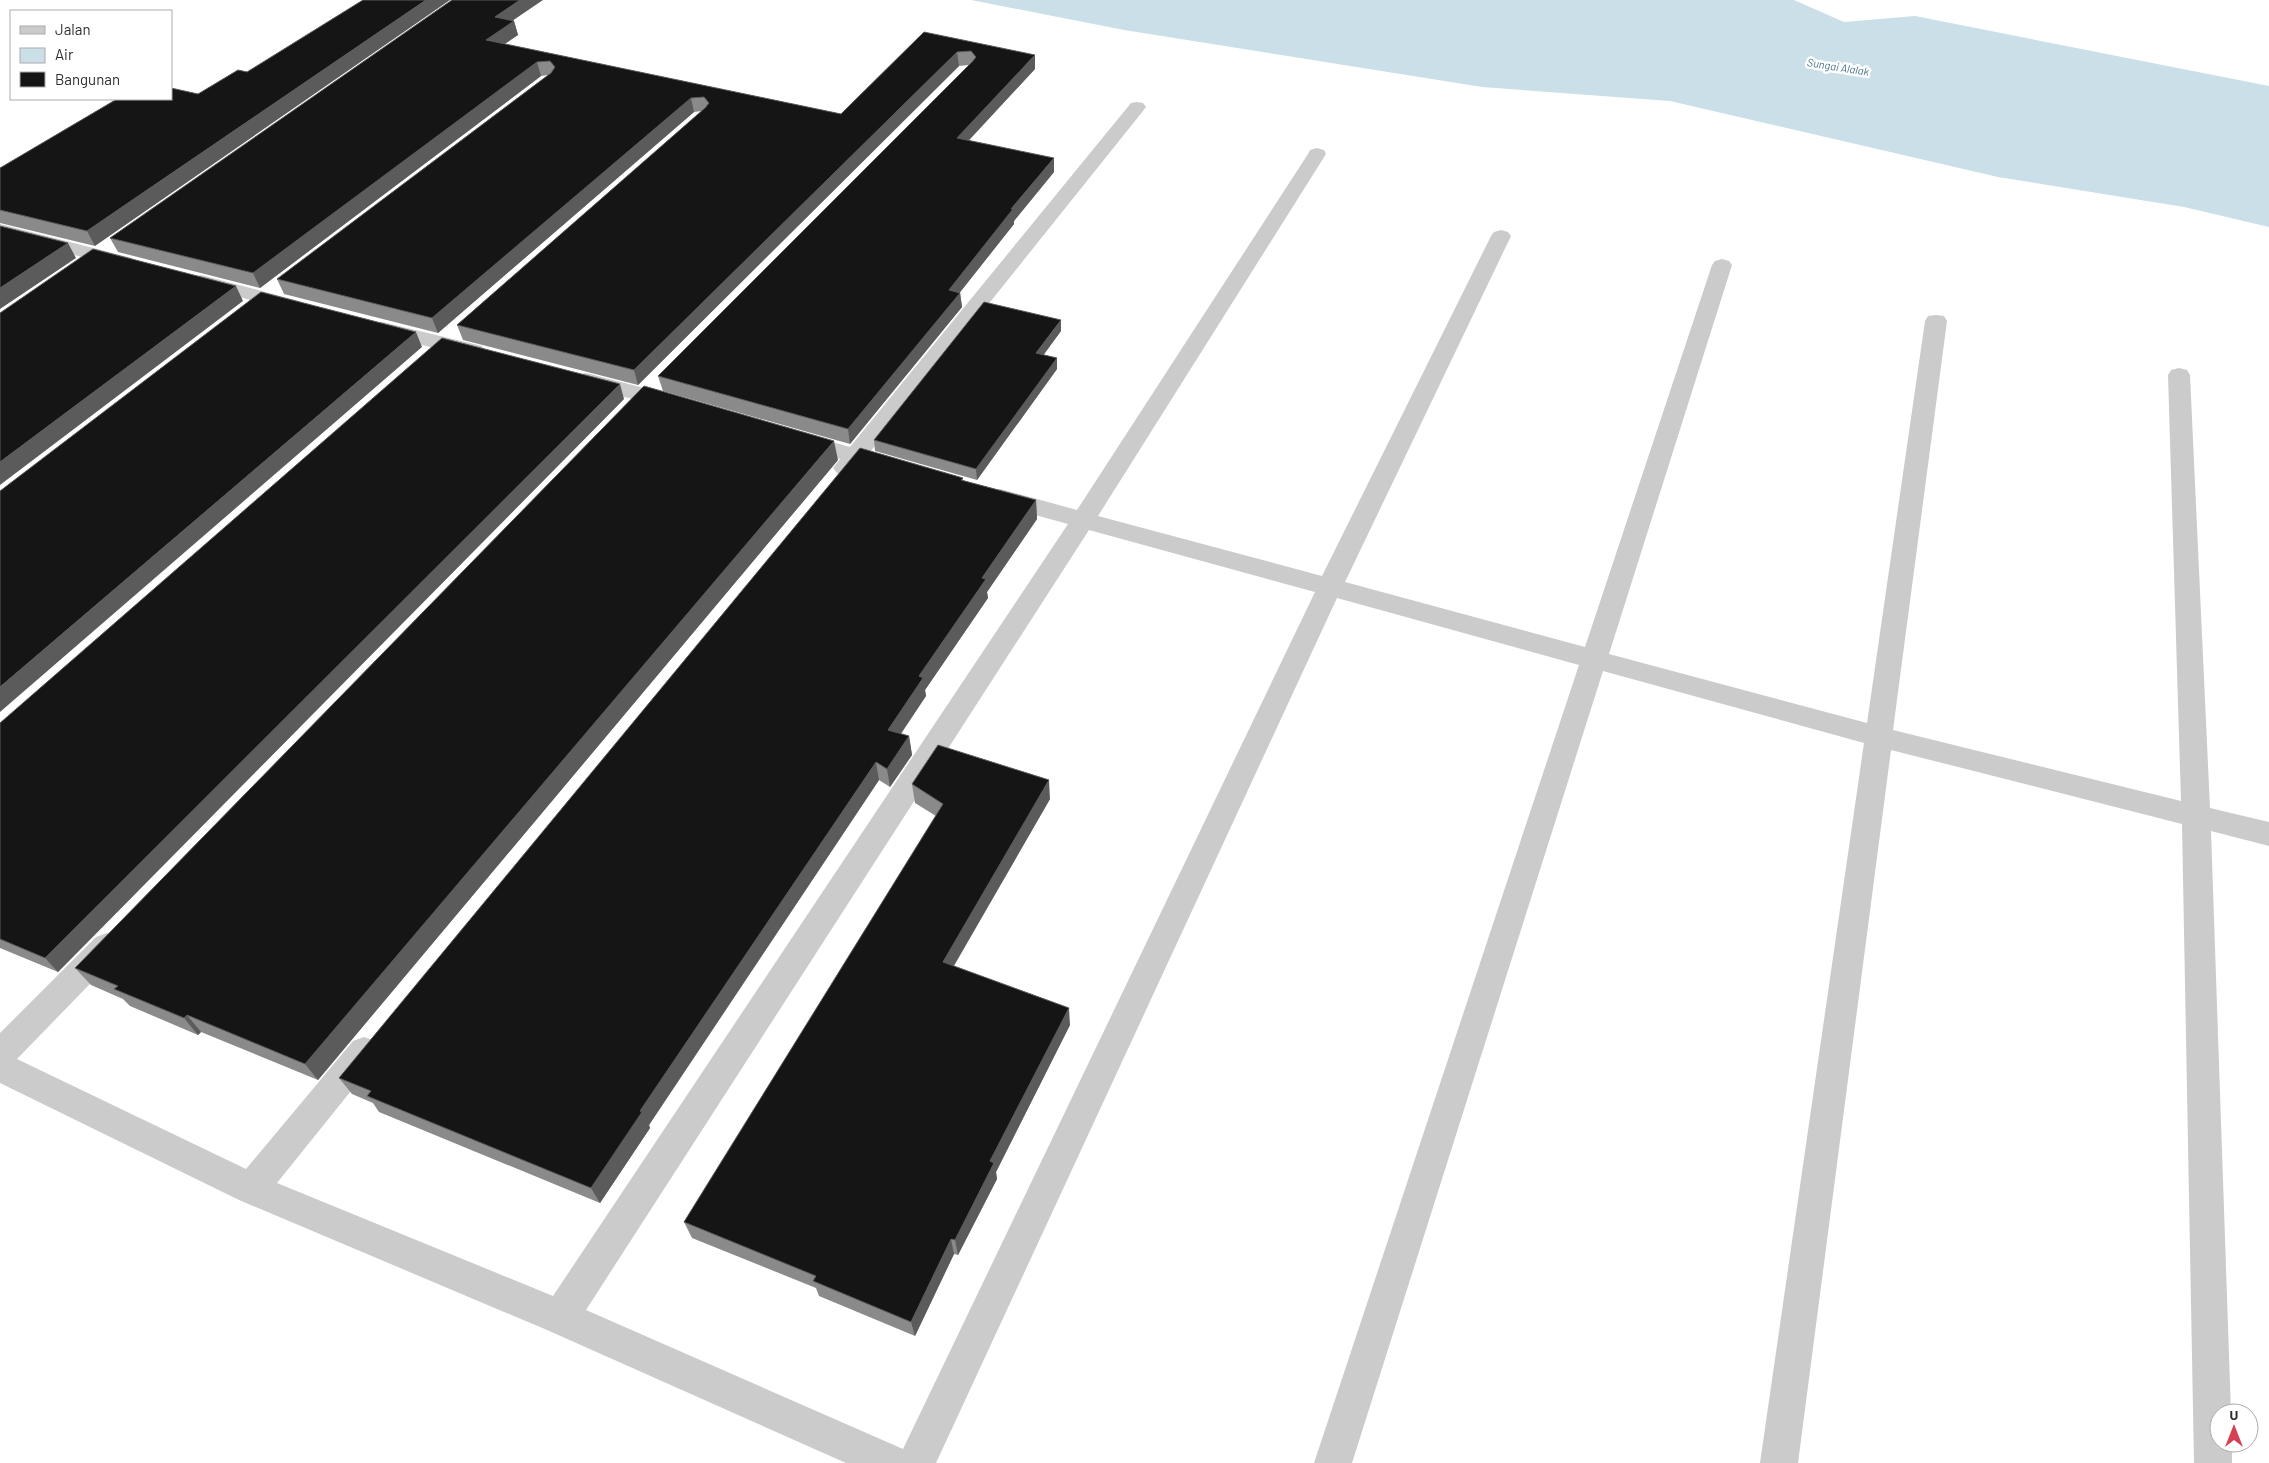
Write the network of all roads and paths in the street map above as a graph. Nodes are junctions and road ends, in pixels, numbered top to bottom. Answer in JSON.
{"nodes":[{"id":1,"x":1137,"y":107,"type":"dead end"},
{"id":2,"x":1317,"y":154,"type":"dead end"},
{"id":3,"x":0,"y":230,"type":"edge"},
{"id":4,"x":1501,"y":236,"type":"dead end"},
{"id":5,"x":1722,"y":265,"type":"dead end"},
{"id":6,"x":144,"y":267,"type":"edge"},
{"id":7,"x":182,"y":277,"type":"edge"},
{"id":8,"x":289,"y":280,"type":"edge"},
{"id":9,"x":265,"y":298,"type":"junction"},
{"id":10,"x":312,"y":310,"type":"edge"},
{"id":11,"x":242,"y":316,"type":"edge"},
{"id":12,"x":1936,"y":321,"type":"dead end"},
{"id":13,"x":359,"y":322,"type":"edge"},
{"id":14,"x":466,"y":324,"type":"edge"},
{"id":15,"x":444,"y":343,"type":"junction"},
{"id":16,"x":492,"y":356,"type":"edge"},
{"id":17,"x":421,"y":363,"type":"edge"},
{"id":18,"x":665,"y":374,"type":"edge"},
{"id":19,"x":568,"y":375,"type":"edge"},
{"id":20,"x":2179,"y":375,"type":"dead end"},
{"id":21,"x":644,"y":395,"type":"junction"},
{"id":22,"x":700,"y":410,"type":"edge"},
{"id":23,"x":624,"y":416,"type":"edge"},
{"id":24,"x":782,"y":434,"type":"edge"},
{"id":25,"x":856,"y":456,"type":"junction"},
{"id":26,"x":913,"y":472,"type":"edge"},
{"id":27,"x":831,"y":486,"type":"edge"},
{"id":28,"x":979,"y":491,"type":"edge"},
{"id":29,"x":1083,"y":520,"type":"junction"},
{"id":30,"x":1330,"y":586,"type":"junction"},
{"id":31,"x":1595,"y":658,"type":"junction"},
{"id":32,"x":1879,"y":736,"type":"junction"},
{"id":33,"x":2196,"y":816,"type":"junction"},
{"id":34,"x":2269,"y":834,"type":"edge"},
{"id":35,"x":125,"y":927,"type":"edge"},
{"id":36,"x":377,"y":1036,"type":"edge"},
{"id":37,"x":0,"y":1055,"type":"edge"},
{"id":38,"x":0,"y":1068,"type":"edge"},
{"id":39,"x":251,"y":1189,"type":"junction"},
{"id":40,"x":560,"y":1317,"type":"junction"},
{"id":41,"x":890,"y":1463,"type":"edge"},
{"id":42,"x":916,"y":1463,"type":"edge"},
{"id":43,"x":1333,"y":1463,"type":"edge"},
{"id":44,"x":1779,"y":1463,"type":"edge"},
{"id":45,"x":2213,"y":1463,"type":"edge"}],
"edges":[{"from":1,"to":25,"type":"street"},
{"from":2,"to":29,"type":"street"},
{"from":3,"to":6,"type":"street"},
{"from":4,"to":30,"type":"street"},
{"from":5,"to":31,"type":"street"},
{"from":7,"to":9,"type":"street"},
{"from":8,"to":9,"type":"street"},
{"from":9,"to":10,"type":"street"},
{"from":9,"to":11,"type":"street"},
{"from":12,"to":32,"type":"street"},
{"from":13,"to":15,"type":"street"},
{"from":14,"to":15,"type":"street"},
{"from":15,"to":16,"type":"street"},
{"from":15,"to":17,"type":"street"},
{"from":18,"to":21,"type":"street"},
{"from":19,"to":21,"type":"street"},
{"from":20,"to":33,"type":"street"},
{"from":21,"to":22,"type":"street"},
{"from":21,"to":23,"type":"street"},
{"from":24,"to":25,"type":"street"},
{"from":25,"to":26,"type":"street"},
{"from":25,"to":27,"type":"street"},
{"from":28,"to":29,"type":"street"},
{"from":29,"to":30,"type":"street"},
{"from":29,"to":40,"type":"street"},
{"from":30,"to":31,"type":"street"},
{"from":30,"to":42,"type":"street"},
{"from":31,"to":32,"type":"street"},
{"from":31,"to":43,"type":"street"},
{"from":32,"to":33,"type":"street"},
{"from":32,"to":44,"type":"street"},
{"from":33,"to":34,"type":"street"},
{"from":33,"to":45,"type":"street"},
{"from":35,"to":37,"type":"street"},
{"from":36,"to":39,"type":"street"},
{"from":38,"to":39,"type":"street"},
{"from":39,"to":40,"type":"street"},
{"from":40,"to":41,"type":"street"}]}
